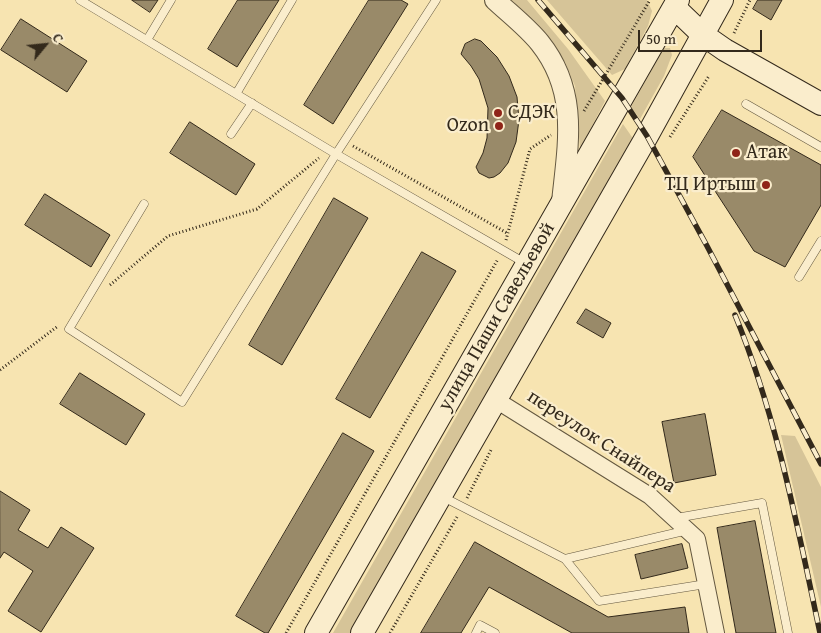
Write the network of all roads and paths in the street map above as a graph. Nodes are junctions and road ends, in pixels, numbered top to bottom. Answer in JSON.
{"nodes":[{"id":1,"x":80,"y":0,"type":"edge"},
{"id":2,"x":171,"y":0,"type":"edge"},
{"id":3,"x":292,"y":0,"type":"edge"},
{"id":4,"x":436,"y":0,"type":"edge"},
{"id":5,"x":495,"y":0,"type":"edge"},
{"id":6,"x":722,"y":0,"type":"edge"},
{"id":7,"x":750,"y":0,"type":"edge"},
{"id":8,"x":673,"y":2,"type":"edge"},
{"id":9,"x":702,"y":34,"type":"junction"},
{"id":10,"x":147,"y":40,"type":"junction"},
{"id":11,"x":731,"y":40,"type":"dead end"},
{"id":12,"x":236,"y":94,"type":"junction"},
{"id":13,"x":252,"y":103,"type":"junction"},
{"id":14,"x":746,"y":104,"type":"dead end"},
{"id":15,"x":821,"y":104,"type":"edge"},
{"id":16,"x":231,"y":134,"type":"dead end"},
{"id":17,"x":344,"y":141,"type":"junction"},
{"id":18,"x":821,"y":147,"type":"edge"},
{"id":19,"x":333,"y":152,"type":"junction"},
{"id":20,"x":562,"y":203,"type":"junction"},
{"id":21,"x":144,"y":204,"type":"dead end"},
{"id":22,"x":507,"y":233,"type":"dead end"},
{"id":23,"x":821,"y":241,"type":"edge"},
{"id":24,"x":501,"y":254,"type":"dead end"},
{"id":25,"x":527,"y":264,"type":"junction"},
{"id":26,"x":800,"y":277,"type":"dead end"},
{"id":27,"x":82,"y":308,"type":"junction"},
{"id":28,"x":0,"y":370,"type":"edge"},
{"id":29,"x":496,"y":400,"type":"junction"},
{"id":30,"x":441,"y":496,"type":"junction"},
{"id":31,"x":676,"y":518,"type":"junction"},
{"id":32,"x":688,"y":530,"type":"junction"},
{"id":33,"x":565,"y":560,"type":"junction"},
{"id":34,"x":706,"y":584,"type":"junction"},
{"id":35,"x":286,"y":633,"type":"edge"},
{"id":36,"x":316,"y":633,"type":"edge"},
{"id":37,"x":362,"y":633,"type":"edge"},
{"id":38,"x":476,"y":633,"type":"edge"},
{"id":39,"x":495,"y":633,"type":"edge"},
{"id":40,"x":716,"y":633,"type":"edge"},
{"id":41,"x":788,"y":633,"type":"edge"}],
"edges":[{"from":1,"to":10,"type":"lane"},
{"from":2,"to":10,"type":"lane"},
{"from":3,"to":12,"type":"lane"},
{"from":4,"to":17,"type":"lane"},
{"from":5,"to":20,"type":"street"},
{"from":6,"to":9,"type":"main road","name":"улица Паши Савельевой"},
{"from":7,"to":11,"type":"path"},
{"from":8,"to":9,"type":"main road"},
{"from":8,"to":20,"type":"main road","name":"улица Паши Савельевой"},
{"from":9,"to":15,"type":"main road"},
{"from":9,"to":29,"type":"main road","name":"улица Паши Савельевой"},
{"from":10,"to":12,"type":"lane"},
{"from":12,"to":13,"type":"lane"},
{"from":13,"to":16,"type":"lane"},
{"from":13,"to":19,"type":"lane"},
{"from":14,"to":18,"type":"lane"},
{"from":17,"to":19,"type":"lane"},
{"from":17,"to":22,"type":"path"},
{"from":19,"to":25,"type":"lane"},
{"from":19,"to":27,"type":"path"},
{"from":19,"to":27,"type":"lane"},
{"from":20,"to":25,"type":"main road","name":"улица Паши Савельевой"},
{"from":21,"to":27,"type":"lane"},
{"from":23,"to":26,"type":"lane"},
{"from":24,"to":35,"type":"path"},
{"from":25,"to":36,"type":"main road","name":"улица Паши Савельевой"},
{"from":27,"to":28,"type":"path"},
{"from":29,"to":30,"type":"main road","name":"улица Паши Савельевой"},
{"from":29,"to":31,"type":"street","name":"переулок Снайпера"},
{"from":30,"to":33,"type":"lane"},
{"from":30,"to":37,"type":"main road","name":"улица Паши Савельевой"},
{"from":31,"to":32,"type":"street","name":"переулок Снайпера"},
{"from":31,"to":41,"type":"lane"},
{"from":32,"to":33,"type":"lane"},
{"from":32,"to":34,"type":"street","name":"переулок Снайпера"},
{"from":33,"to":34,"type":"lane"},
{"from":34,"to":40,"type":"street","name":"переулок Снайпера"},
{"from":38,"to":39,"type":"lane"}]}
